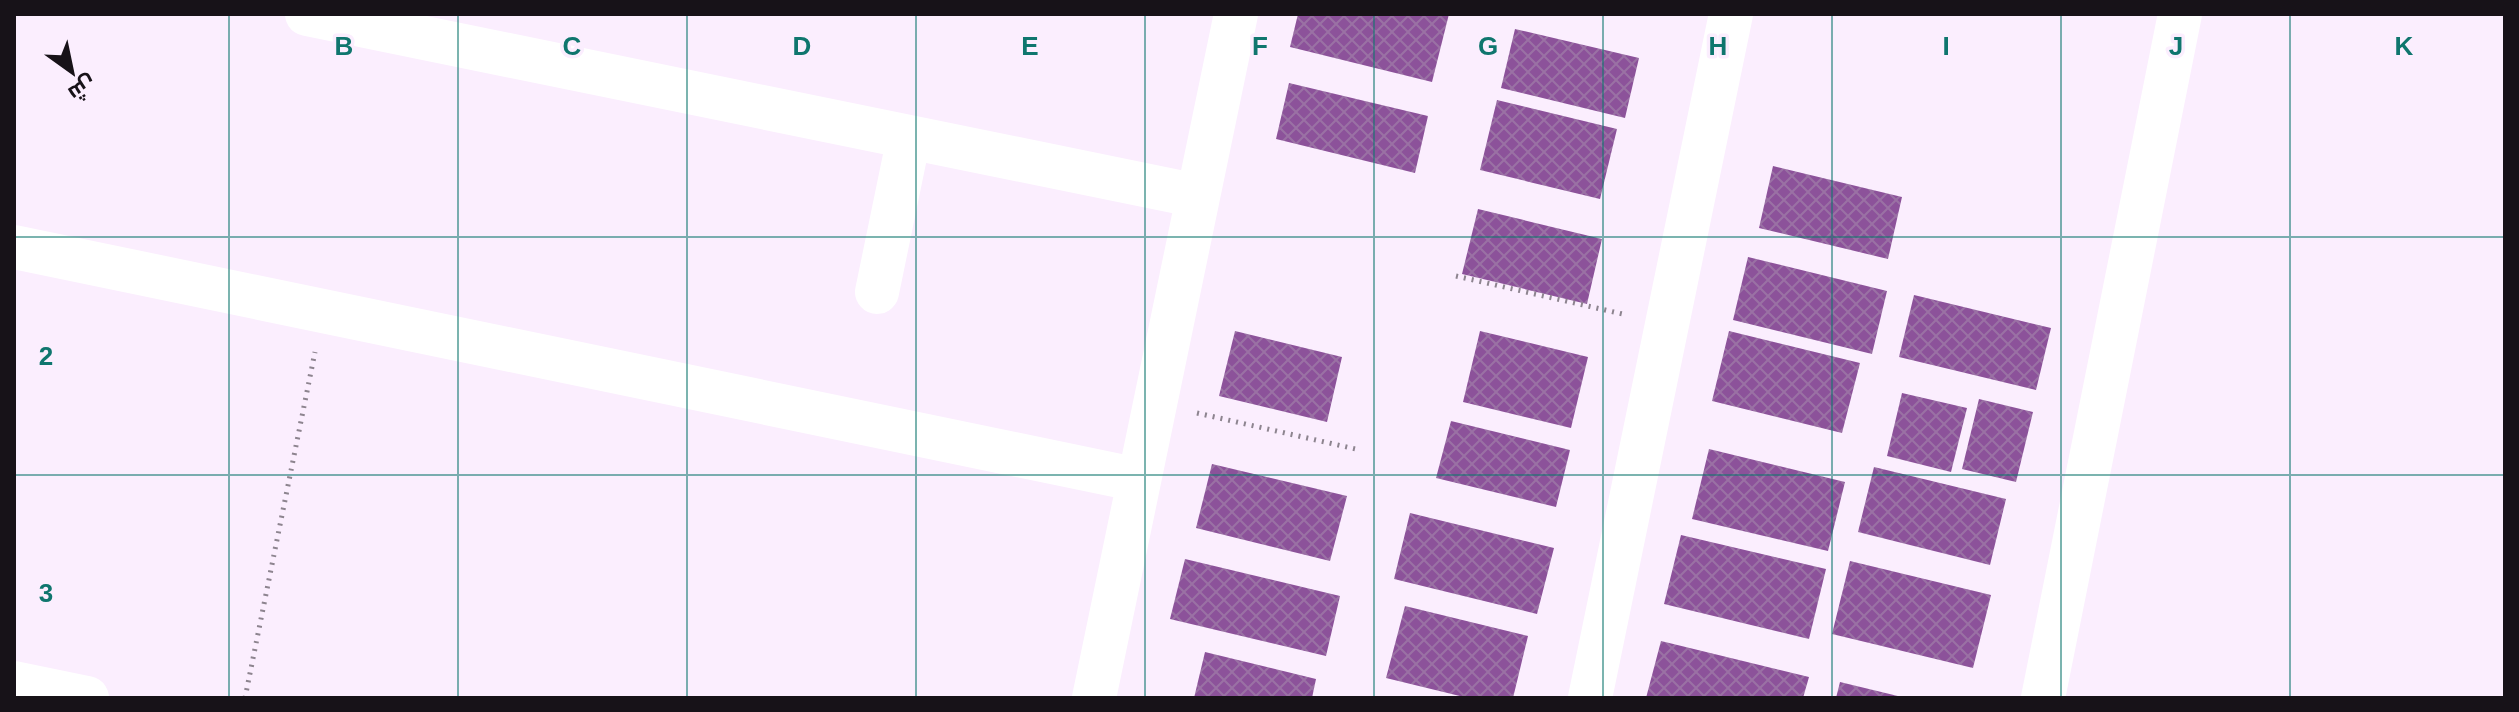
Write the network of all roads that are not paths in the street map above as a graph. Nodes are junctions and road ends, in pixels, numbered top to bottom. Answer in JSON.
{"nodes":[{"id":1,"x":307,"y":14,"type":"edge"},
{"id":2,"x":1236,"y":14,"type":"edge"},
{"id":3,"x":1731,"y":14,"type":"edge"},
{"id":4,"x":2180,"y":14,"type":"edge"},
{"id":5,"x":421,"y":25,"type":"edge"},
{"id":6,"x":909,"y":137,"type":"junction"},
{"id":7,"x":1198,"y":196,"type":"junction"},
{"id":8,"x":14,"y":247,"type":"edge"},
{"id":9,"x":877,"y":292,"type":"dead end"},
{"id":10,"x":1139,"y":480,"type":"junction"},
{"id":11,"x":14,"y":683,"type":"edge"},
{"id":12,"x":87,"y":698,"type":"edge"},
{"id":13,"x":1094,"y":698,"type":"edge"},
{"id":14,"x":1590,"y":698,"type":"edge"},
{"id":15,"x":2043,"y":698,"type":"edge"}],
"edges":[{"from":1,"to":5,"type":"street"},
{"from":2,"to":7,"type":"street"},
{"from":3,"to":14,"type":"street"},
{"from":4,"to":15,"type":"street"},
{"from":5,"to":6,"type":"street"},
{"from":6,"to":7,"type":"street"},
{"from":6,"to":9,"type":"street"},
{"from":7,"to":10,"type":"street"},
{"from":8,"to":10,"type":"street"},
{"from":10,"to":13,"type":"street"},
{"from":11,"to":12,"type":"street"}]}
